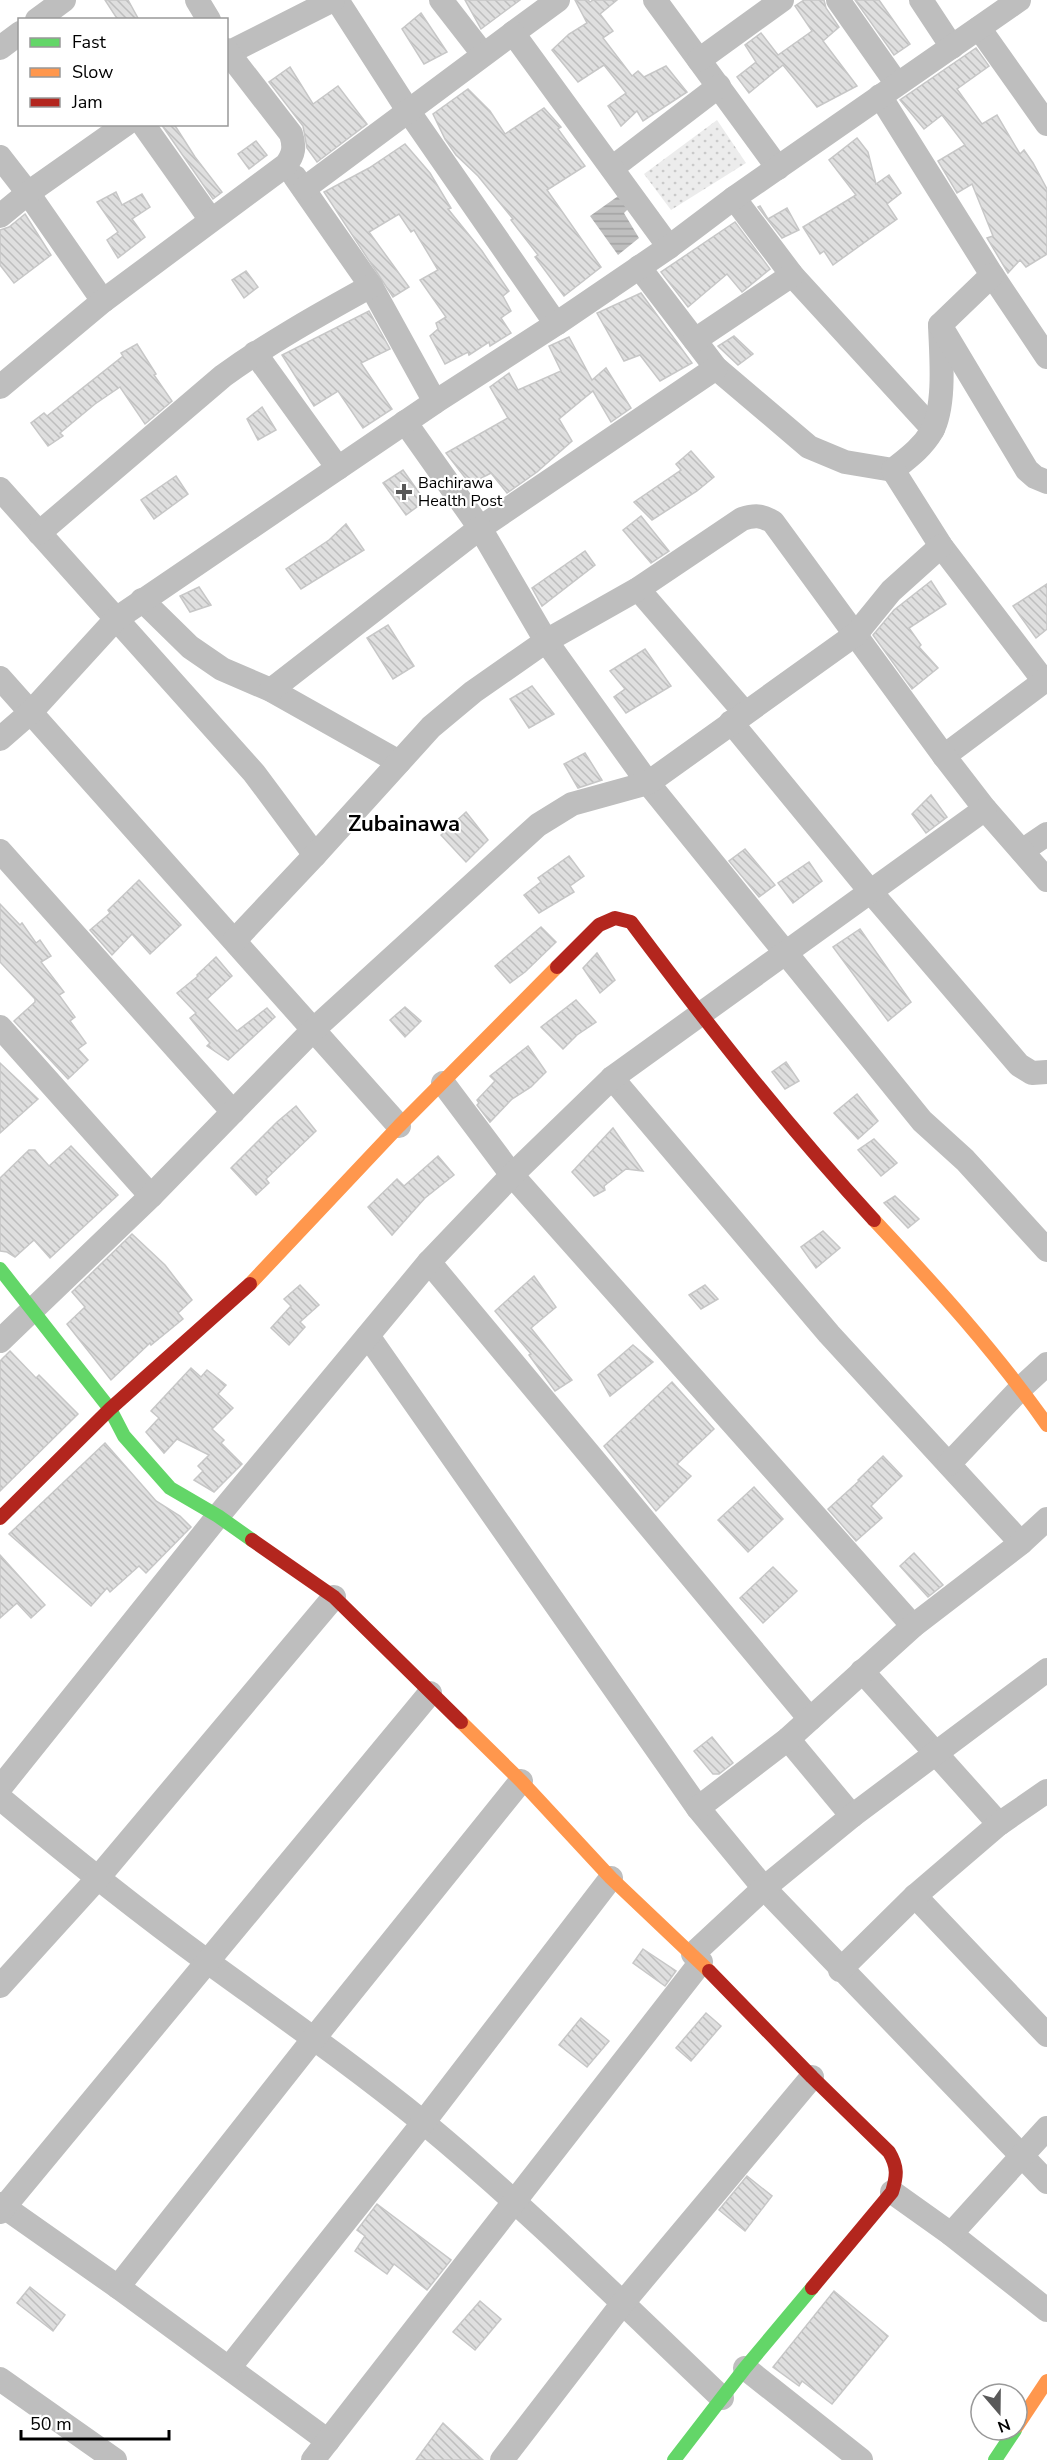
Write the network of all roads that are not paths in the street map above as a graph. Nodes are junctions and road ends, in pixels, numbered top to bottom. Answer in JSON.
{"nodes":[{"id":1,"x":63,"y":0,"type":"edge"},
{"id":2,"x":197,"y":0,"type":"edge"},
{"id":3,"x":335,"y":0,"type":"edge"},
{"id":4,"x":441,"y":0,"type":"edge"},
{"id":5,"x":558,"y":0,"type":"edge"},
{"id":6,"x":655,"y":0,"type":"edge"},
{"id":7,"x":782,"y":0,"type":"edge"},
{"id":8,"x":838,"y":0,"type":"edge"},
{"id":9,"x":921,"y":0,"type":"edge"},
{"id":10,"x":1019,"y":0,"type":"edge"},
{"id":11,"x":40,"y":18,"type":"edge"},
{"id":12,"x":208,"y":18,"type":"edge"},
{"id":13,"x":979,"y":28,"type":"junction"},
{"id":14,"x":513,"y":33,"type":"junction"},
{"id":15,"x":18,"y":34,"type":"edge"},
{"id":16,"x":952,"y":47,"type":"junction"},
{"id":17,"x":0,"y":48,"type":"edge"},
{"id":18,"x":228,"y":52,"type":"edge"},
{"id":19,"x":228,"y":53,"type":"edge"},
{"id":20,"x":483,"y":54,"type":"junction"},
{"id":21,"x":699,"y":60,"type":"junction"},
{"id":22,"x":719,"y":86,"type":"junction"},
{"id":23,"x":888,"y":90,"type":"junction"},
{"id":24,"x":409,"y":112,"type":"junction"},
{"id":25,"x":1047,"y":124,"type":"edge"},
{"id":26,"x":123,"y":126,"type":"edge"},
{"id":27,"x":144,"y":126,"type":"edge"},
{"id":28,"x":0,"y":157,"type":"edge"},
{"id":29,"x":286,"y":165,"type":"junction"},
{"id":30,"x":612,"y":168,"type":"junction"},
{"id":31,"x":778,"y":168,"type":"junction"},
{"id":32,"x":305,"y":188,"type":"junction"},
{"id":33,"x":28,"y":193,"type":"junction"},
{"id":34,"x":734,"y":198,"type":"junction"},
{"id":35,"x":0,"y":216,"type":"edge"},
{"id":36,"x":211,"y":220,"type":"junction"},
{"id":37,"x":669,"y":247,"type":"junction"},
{"id":38,"x":639,"y":267,"type":"junction"},
{"id":39,"x":792,"y":275,"type":"junction"},
{"id":40,"x":992,"y":275,"type":"junction"},
{"id":41,"x":371,"y":286,"type":"junction"},
{"id":42,"x":103,"y":301,"type":"junction"},
{"id":43,"x":556,"y":324,"type":"junction"},
{"id":44,"x":940,"y":325,"type":"junction"},
{"id":45,"x":695,"y":340,"type":"junction"},
{"id":46,"x":255,"y":353,"type":"junction"},
{"id":47,"x":1047,"y":357,"type":"edge"},
{"id":48,"x":716,"y":368,"type":"junction"},
{"id":49,"x":0,"y":387,"type":"edge"},
{"id":50,"x":435,"y":402,"type":"junction"},
{"id":51,"x":405,"y":422,"type":"junction"},
{"id":52,"x":933,"y":429,"type":"junction"},
{"id":53,"x":338,"y":468,"type":"junction"},
{"id":54,"x":893,"y":470,"type":"junction"},
{"id":55,"x":1047,"y":482,"type":"edge"},
{"id":56,"x":0,"y":489,"type":"edge"},
{"id":57,"x":480,"y":528,"type":"junction"},
{"id":58,"x":39,"y":533,"type":"junction"},
{"id":59,"x":940,"y":546,"type":"junction"},
{"id":60,"x":638,"y":589,"type":"junction"},
{"id":61,"x":142,"y":600,"type":"junction"},
{"id":62,"x":116,"y":619,"type":"junction"},
{"id":63,"x":856,"y":634,"type":"junction"},
{"id":64,"x":546,"y":641,"type":"junction"},
{"id":65,"x":0,"y":678,"type":"edge"},
{"id":66,"x":1045,"y":680,"type":"edge"},
{"id":67,"x":271,"y":690,"type":"junction"},
{"id":68,"x":31,"y":712,"type":"junction"},
{"id":69,"x":738,"y":718,"type":"junction"},
{"id":70,"x":0,"y":739,"type":"edge"},
{"id":71,"x":944,"y":756,"type":"junction"},
{"id":72,"x":399,"y":762,"type":"junction"},
{"id":73,"x":648,"y":783,"type":"junction"},
{"id":74,"x":985,"y":808,"type":"junction"},
{"id":75,"x":1047,"y":834,"type":"edge"},
{"id":76,"x":0,"y":851,"type":"edge"},
{"id":77,"x":1022,"y":851,"type":"junction"},
{"id":78,"x":315,"y":855,"type":"junction"},
{"id":79,"x":1047,"y":880,"type":"edge"},
{"id":80,"x":870,"y":891,"type":"junction"},
{"id":81,"x":235,"y":939,"type":"junction"},
{"id":82,"x":787,"y":953,"type":"junction"},
{"id":83,"x":699,"y":1013,"type":"junction"},
{"id":84,"x":0,"y":1027,"type":"edge"},
{"id":85,"x":312,"y":1031,"type":"junction"},
{"id":86,"x":1047,"y":1072,"type":"edge"},
{"id":87,"x":612,"y":1078,"type":"junction"},
{"id":88,"x":443,"y":1083,"type":"junction"},
{"id":89,"x":233,"y":1112,"type":"junction"},
{"id":90,"x":399,"y":1126,"type":"junction"},
{"id":91,"x":512,"y":1175,"type":"junction"},
{"id":92,"x":151,"y":1196,"type":"junction"},
{"id":93,"x":1047,"y":1250,"type":"edge"},
{"id":94,"x":429,"y":1262,"type":"junction"},
{"id":95,"x":0,"y":1269,"type":"edge"},
{"id":96,"x":33,"y":1310,"type":"junction"},
{"id":97,"x":368,"y":1336,"type":"junction"},
{"id":98,"x":0,"y":1341,"type":"edge"},
{"id":99,"x":1047,"y":1364,"type":"edge"},
{"id":100,"x":1021,"y":1388,"type":"junction"},
{"id":101,"x":110,"y":1409,"type":"junction"},
{"id":102,"x":1047,"y":1425,"type":"edge"},
{"id":103,"x":949,"y":1464,"type":"junction"},
{"id":104,"x":218,"y":1516,"type":"junction"},
{"id":105,"x":0,"y":1518,"type":"edge"},
{"id":106,"x":1047,"y":1519,"type":"edge"},
{"id":107,"x":1021,"y":1543,"type":"junction"},
{"id":108,"x":334,"y":1597,"type":"junction"},
{"id":109,"x":913,"y":1626,"type":"junction"},
{"id":110,"x":1047,"y":1670,"type":"edge"},
{"id":111,"x":862,"y":1671,"type":"junction"},
{"id":112,"x":430,"y":1693,"type":"junction"},
{"id":113,"x":810,"y":1719,"type":"junction"},
{"id":114,"x":788,"y":1739,"type":"junction"},
{"id":115,"x":936,"y":1754,"type":"junction"},
{"id":116,"x":521,"y":1781,"type":"junction"},
{"id":117,"x":0,"y":1788,"type":"edge"},
{"id":118,"x":1047,"y":1791,"type":"edge"},
{"id":119,"x":0,"y":1798,"type":"edge"},
{"id":120,"x":698,"y":1808,"type":"junction"},
{"id":121,"x":852,"y":1816,"type":"junction"},
{"id":122,"x":999,"y":1824,"type":"junction"},
{"id":123,"x":611,"y":1878,"type":"junction"},
{"id":124,"x":97,"y":1879,"type":"junction"},
{"id":125,"x":764,"y":1888,"type":"junction"},
{"id":126,"x":915,"y":1896,"type":"junction"},
{"id":127,"x":697,"y":1958,"type":"junction"},
{"id":128,"x":208,"y":1962,"type":"junction"},
{"id":129,"x":840,"y":1970,"type":"junction"},
{"id":130,"x":0,"y":1986,"type":"edge"},
{"id":131,"x":1047,"y":2034,"type":"edge"},
{"id":132,"x":315,"y":2037,"type":"junction"},
{"id":133,"x":812,"y":2077,"type":"junction"},
{"id":134,"x":423,"y":2123,"type":"junction"},
{"id":135,"x":1047,"y":2128,"type":"edge"},
{"id":136,"x":1020,"y":2156,"type":"junction"},
{"id":137,"x":1047,"y":2182,"type":"edge"},
{"id":138,"x":892,"y":2192,"type":"junction"},
{"id":139,"x":514,"y":2201,"type":"junction"},
{"id":140,"x":1,"y":2208,"type":"edge"},
{"id":141,"x":951,"y":2234,"type":"junction"},
{"id":142,"x":118,"y":2287,"type":"junction"},
{"id":143,"x":622,"y":2304,"type":"junction"},
{"id":144,"x":1047,"y":2310,"type":"edge"},
{"id":145,"x":230,"y":2368,"type":"junction"},
{"id":146,"x":745,"y":2368,"type":"junction"},
{"id":147,"x":0,"y":2379,"type":"edge"},
{"id":148,"x":1047,"y":2381,"type":"edge"},
{"id":149,"x":722,"y":2398,"type":"junction"},
{"id":150,"x":1039,"y":2413,"type":"edge"},
{"id":151,"x":328,"y":2441,"type":"junction"},
{"id":152,"x":1007,"y":2442,"type":"edge"},
{"id":153,"x":115,"y":2460,"type":"edge"},
{"id":154,"x":313,"y":2460,"type":"edge"},
{"id":155,"x":502,"y":2460,"type":"edge"},
{"id":156,"x":674,"y":2460,"type":"edge"},
{"id":157,"x":861,"y":2460,"type":"edge"},
{"id":158,"x":995,"y":2460,"type":"edge"}],
"edges":[{"from":1,"to":11,"type":"street"},
{"from":2,"to":12,"type":"street"},
{"from":3,"to":18,"type":"street"},
{"from":3,"to":24,"type":"street"},
{"from":4,"to":20,"type":"street"},
{"from":5,"to":14,"type":"street"},
{"from":6,"to":21,"type":"street"},
{"from":7,"to":21,"type":"street"},
{"from":8,"to":23,"type":"street"},
{"from":9,"to":16,"type":"street"},
{"from":10,"to":13,"type":"street"},
{"from":13,"to":16,"type":"street"},
{"from":13,"to":25,"type":"street"},
{"from":14,"to":20,"type":"street"},
{"from":14,"to":30,"type":"street"},
{"from":15,"to":17,"type":"street"},
{"from":16,"to":23,"type":"street"},
{"from":19,"to":29,"type":"street"},
{"from":20,"to":24,"type":"street"},
{"from":21,"to":22,"type":"street"},
{"from":22,"to":30,"type":"street"},
{"from":22,"to":31,"type":"street"},
{"from":23,"to":31,"type":"street"},
{"from":23,"to":40,"type":"street"},
{"from":24,"to":32,"type":"street"},
{"from":24,"to":43,"type":"street"},
{"from":26,"to":33,"type":"street"},
{"from":27,"to":36,"type":"street"},
{"from":28,"to":33,"type":"street"},
{"from":29,"to":32,"type":"street"},
{"from":29,"to":36,"type":"street"},
{"from":30,"to":37,"type":"street"},
{"from":31,"to":34,"type":"street"},
{"from":32,"to":41,"type":"street"},
{"from":33,"to":35,"type":"street"},
{"from":33,"to":42,"type":"street"},
{"from":34,"to":37,"type":"street"},
{"from":34,"to":39,"type":"street"},
{"from":36,"to":42,"type":"street"},
{"from":37,"to":38,"type":"street"},
{"from":38,"to":43,"type":"street"},
{"from":38,"to":45,"type":"street"},
{"from":39,"to":45,"type":"street"},
{"from":39,"to":52,"type":"street"},
{"from":40,"to":44,"type":"street"},
{"from":40,"to":47,"type":"street"},
{"from":41,"to":46,"type":"street"},
{"from":41,"to":50,"type":"street"},
{"from":42,"to":49,"type":"street"},
{"from":43,"to":50,"type":"street"},
{"from":44,"to":52,"type":"street"},
{"from":44,"to":55,"type":"street"},
{"from":45,"to":48,"type":"street"},
{"from":46,"to":53,"type":"street"},
{"from":46,"to":58,"type":"street"},
{"from":48,"to":54,"type":"street"},
{"from":48,"to":57,"type":"street"},
{"from":50,"to":51,"type":"street"},
{"from":51,"to":53,"type":"street"},
{"from":51,"to":57,"type":"street"},
{"from":52,"to":54,"type":"street"},
{"from":53,"to":61,"type":"street"},
{"from":54,"to":59,"type":"street"},
{"from":56,"to":58,"type":"street"},
{"from":57,"to":64,"type":"street"},
{"from":57,"to":67,"type":"street"},
{"from":58,"to":62,"type":"street"},
{"from":59,"to":63,"type":"street"},
{"from":59,"to":66,"type":"street"},
{"from":60,"to":63,"type":"street"},
{"from":60,"to":64,"type":"street"},
{"from":60,"to":69,"type":"street"},
{"from":61,"to":62,"type":"street"},
{"from":61,"to":67,"type":"street"},
{"from":62,"to":68,"type":"street"},
{"from":62,"to":78,"type":"street"},
{"from":63,"to":69,"type":"street"},
{"from":63,"to":71,"type":"street"},
{"from":64,"to":72,"type":"street"},
{"from":64,"to":73,"type":"street"},
{"from":65,"to":68,"type":"street"},
{"from":66,"to":71,"type":"street"},
{"from":67,"to":72,"type":"street"},
{"from":68,"to":70,"type":"street"},
{"from":68,"to":81,"type":"street"},
{"from":69,"to":73,"type":"street"},
{"from":69,"to":80,"type":"street"},
{"from":71,"to":74,"type":"street"},
{"from":72,"to":78,"type":"street"},
{"from":73,"to":82,"type":"street"},
{"from":73,"to":85,"type":"street"},
{"from":74,"to":77,"type":"street"},
{"from":74,"to":80,"type":"street"},
{"from":75,"to":77,"type":"street"},
{"from":76,"to":89,"type":"street"},
{"from":77,"to":79,"type":"street"},
{"from":78,"to":81,"type":"street"},
{"from":80,"to":82,"type":"street"},
{"from":80,"to":86,"type":"street"},
{"from":81,"to":85,"type":"street"},
{"from":82,"to":83,"type":"street"},
{"from":82,"to":93,"type":"street"},
{"from":83,"to":87,"type":"street"},
{"from":83,"to":88,"type":"street"},
{"from":83,"to":100,"type":"street"},
{"from":84,"to":92,"type":"street"},
{"from":85,"to":89,"type":"street"},
{"from":85,"to":90,"type":"street"},
{"from":87,"to":91,"type":"street"},
{"from":87,"to":103,"type":"street"},
{"from":88,"to":90,"type":"street"},
{"from":88,"to":91,"type":"street"},
{"from":89,"to":92,"type":"street"},
{"from":90,"to":101,"type":"street"},
{"from":91,"to":94,"type":"street"},
{"from":91,"to":109,"type":"street"},
{"from":92,"to":96,"type":"street"},
{"from":94,"to":97,"type":"street"},
{"from":94,"to":113,"type":"street"},
{"from":95,"to":96,"type":"street"},
{"from":96,"to":98,"type":"street"},
{"from":96,"to":101,"type":"street"},
{"from":97,"to":104,"type":"street"},
{"from":97,"to":120,"type":"street"},
{"from":99,"to":100,"type":"street"},
{"from":100,"to":102,"type":"street"},
{"from":100,"to":103,"type":"street"},
{"from":101,"to":104,"type":"street"},
{"from":101,"to":105,"type":"street"},
{"from":103,"to":107,"type":"street"},
{"from":104,"to":108,"type":"street"},
{"from":104,"to":117,"type":"street"},
{"from":106,"to":107,"type":"street"},
{"from":107,"to":109,"type":"street"},
{"from":108,"to":112,"type":"street"},
{"from":108,"to":124,"type":"street"},
{"from":109,"to":111,"type":"street"},
{"from":110,"to":115,"type":"street"},
{"from":111,"to":113,"type":"street"},
{"from":111,"to":115,"type":"street"},
{"from":112,"to":116,"type":"street"},
{"from":112,"to":128,"type":"street"},
{"from":113,"to":114,"type":"street"},
{"from":114,"to":120,"type":"street"},
{"from":114,"to":121,"type":"street"},
{"from":115,"to":121,"type":"street"},
{"from":115,"to":122,"type":"street"},
{"from":116,"to":123,"type":"street"},
{"from":116,"to":132,"type":"street"},
{"from":118,"to":122,"type":"street"},
{"from":119,"to":124,"type":"street"},
{"from":120,"to":125,"type":"street"},
{"from":121,"to":125,"type":"street"},
{"from":122,"to":126,"type":"street"},
{"from":123,"to":127,"type":"street"},
{"from":123,"to":134,"type":"street"},
{"from":124,"to":128,"type":"street"},
{"from":124,"to":130,"type":"street"},
{"from":125,"to":127,"type":"street"},
{"from":125,"to":129,"type":"street"},
{"from":126,"to":129,"type":"street"},
{"from":126,"to":131,"type":"street"},
{"from":127,"to":133,"type":"street"},
{"from":127,"to":139,"type":"street"},
{"from":128,"to":132,"type":"street"},
{"from":128,"to":140,"type":"street"},
{"from":129,"to":136,"type":"street"},
{"from":132,"to":134,"type":"street"},
{"from":132,"to":142,"type":"street"},
{"from":133,"to":138,"type":"street"},
{"from":133,"to":143,"type":"street"},
{"from":134,"to":139,"type":"street"},
{"from":134,"to":145,"type":"street"},
{"from":135,"to":136,"type":"street"},
{"from":136,"to":137,"type":"street"},
{"from":136,"to":141,"type":"street"},
{"from":138,"to":141,"type":"street"},
{"from":138,"to":146,"type":"street"},
{"from":139,"to":143,"type":"street"},
{"from":139,"to":151,"type":"street"},
{"from":140,"to":142,"type":"street"},
{"from":141,"to":144,"type":"street"},
{"from":142,"to":145,"type":"street"},
{"from":143,"to":149,"type":"street"},
{"from":143,"to":155,"type":"street"},
{"from":145,"to":151,"type":"street"},
{"from":146,"to":149,"type":"street"},
{"from":146,"to":157,"type":"street"},
{"from":147,"to":153,"type":"street"},
{"from":148,"to":150,"type":"street"},
{"from":149,"to":156,"type":"street"},
{"from":151,"to":154,"type":"street"},
{"from":152,"to":158,"type":"street"}]}
